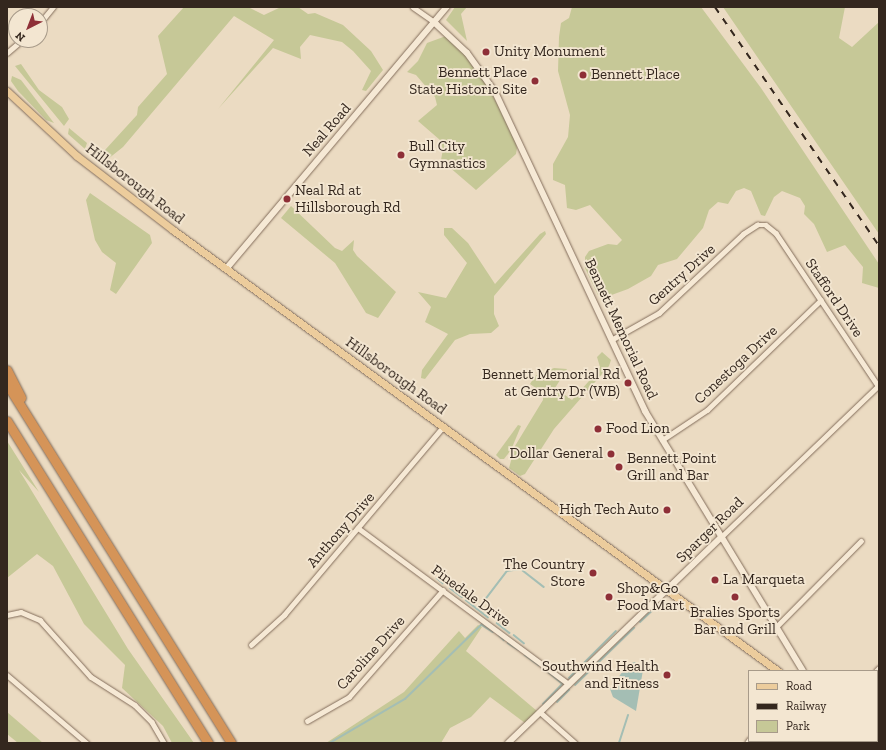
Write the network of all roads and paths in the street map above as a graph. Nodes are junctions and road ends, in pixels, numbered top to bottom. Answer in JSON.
{"nodes":[{"id":1,"x":412,"y":7,"type":"edge"},
{"id":2,"x":447,"y":7,"type":"edge"},
{"id":3,"x":436,"y":24,"type":"junction"},
{"id":4,"x":7,"y":91,"type":"edge"},
{"id":5,"x":766,"y":225,"type":"joint"},
{"id":6,"x":226,"y":269,"type":"junction"},
{"id":7,"x":821,"y":300,"type":"junction"},
{"id":8,"x":611,"y":340,"type":"junction"},
{"id":9,"x":7,"y":370,"type":"edge"},
{"id":10,"x":7,"y":384,"type":"edge"},
{"id":11,"x":879,"y":386,"type":"edge"},
{"id":12,"x":7,"y":422,"type":"edge"},
{"id":13,"x":444,"y":427,"type":"junction"},
{"id":14,"x":37,"y":436,"type":"junction"},
{"id":15,"x":662,"y":440,"type":"junction"},
{"id":16,"x":358,"y":528,"type":"junction"},
{"id":17,"x":720,"y":538,"type":"junction"},
{"id":18,"x":861,"y":541,"type":"dead end"},
{"id":19,"x":443,"y":590,"type":"junction"},
{"id":20,"x":666,"y":590,"type":"junction"},
{"id":21,"x":7,"y":615,"type":"edge"},
{"id":22,"x":775,"y":628,"type":"junction"},
{"id":23,"x":251,"y":645,"type":"dead end"},
{"id":24,"x":777,"y":670,"type":"edge"},
{"id":25,"x":802,"y":670,"type":"edge"},
{"id":26,"x":7,"y":675,"type":"edge"},
{"id":27,"x":569,"y":684,"type":"junction"},
{"id":28,"x":540,"y":712,"type":"junction"},
{"id":29,"x":307,"y":721,"type":"dead end"},
{"id":30,"x":86,"y":743,"type":"edge"},
{"id":31,"x":164,"y":743,"type":"edge"},
{"id":32,"x":208,"y":743,"type":"edge"},
{"id":33,"x":231,"y":743,"type":"edge"},
{"id":34,"x":508,"y":743,"type":"edge"},
{"id":35,"x":575,"y":743,"type":"edge"}],
"edges":[{"from":1,"to":3,"type":"street","name":"Bennett Memorial Road"},
{"from":2,"to":3,"type":"street","name":"Neal Road"},
{"from":3,"to":6,"type":"street","name":"Neal Road"},
{"from":3,"to":8,"type":"street","name":"Bennett Memorial Road"},
{"from":4,"to":6,"type":"main road","name":"Hillsborough Road"},
{"from":5,"to":7,"type":"street","name":"Stafford Drive"},
{"from":5,"to":8,"type":"street","name":"Gentry Drive"},
{"from":6,"to":13,"type":"main road","name":"Hillsborough Road"},
{"from":7,"to":11,"type":"street","name":"Stafford Drive"},
{"from":7,"to":15,"type":"street","name":"Conestoga Drive"},
{"from":8,"to":15,"type":"street","name":"Bennett Memorial Road"},
{"from":9,"to":14,"type":"highway"},
{"from":10,"to":14,"type":"highway"},
{"from":11,"to":17,"type":"street","name":"Sparger Road"},
{"from":12,"to":32,"type":"highway"},
{"from":13,"to":16,"type":"street","name":"Anthony Drive"},
{"from":13,"to":20,"type":"main road","name":"Hillsborough Road"},
{"from":14,"to":33,"type":"highway"},
{"from":15,"to":17,"type":"street","name":"Bennett Memorial Road"},
{"from":16,"to":19,"type":"street","name":"Pinedale Drive"},
{"from":16,"to":23,"type":"street","name":"Anthony Drive"},
{"from":17,"to":20,"type":"street","name":"Sparger Road"},
{"from":17,"to":22,"type":"street","name":"Bennett Memorial Road"},
{"from":18,"to":22,"type":"street"},
{"from":19,"to":27,"type":"street","name":"Pinedale Drive"},
{"from":19,"to":29,"type":"street","name":"Caroline Drive"},
{"from":20,"to":24,"type":"main road","name":"Hillsborough Road"},
{"from":20,"to":27,"type":"street","name":"Sparger Road"},
{"from":21,"to":31,"type":"street"},
{"from":22,"to":25,"type":"street","name":"Bennett Memorial Road"},
{"from":26,"to":30,"type":"street"},
{"from":27,"to":28,"type":"street","name":"Sparger Road"},
{"from":28,"to":34,"type":"street","name":"Sparger Road"},
{"from":28,"to":35,"type":"street"}]}
